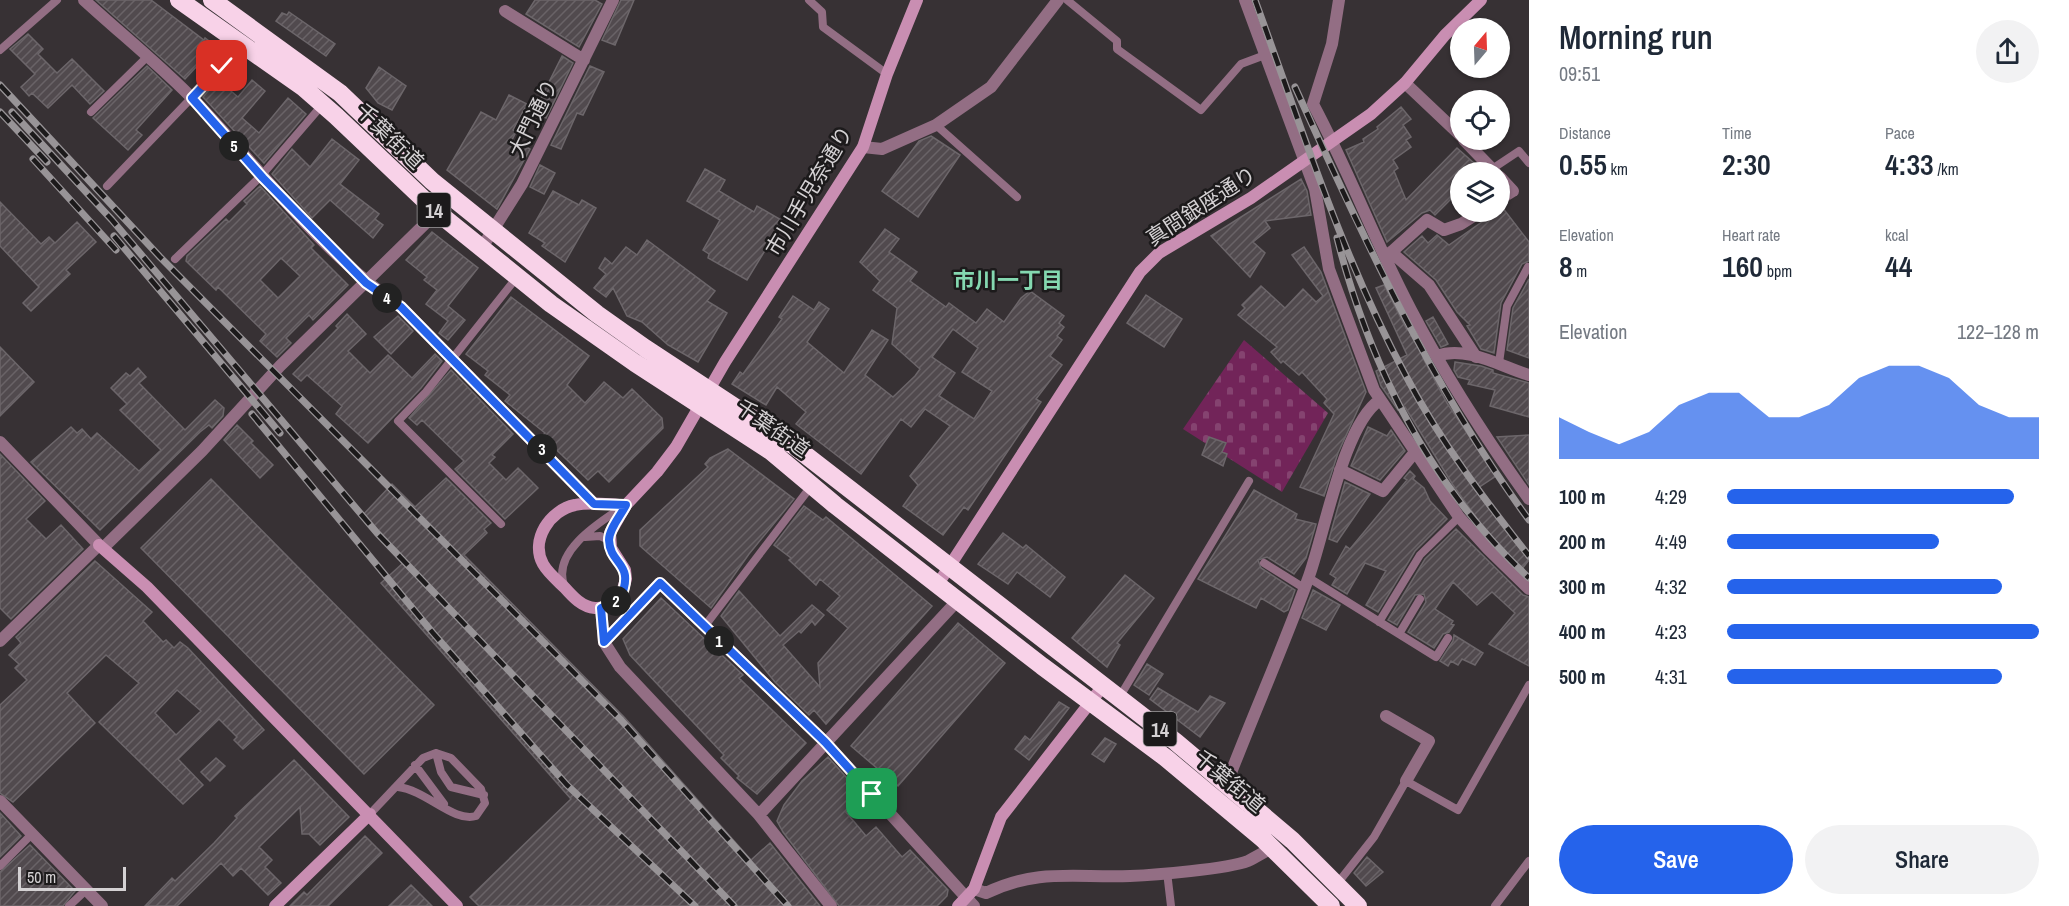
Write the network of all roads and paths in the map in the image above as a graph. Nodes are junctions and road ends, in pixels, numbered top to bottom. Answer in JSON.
{"nodes":[{"id":1,"x":57,"y":0,"type":"edge"},
{"id":2,"x":84,"y":0,"type":"edge"},
{"id":3,"x":179,"y":0,"type":"edge"},
{"id":4,"x":212,"y":0,"type":"edge"},
{"id":5,"x":809,"y":0,"type":"edge"},
{"id":6,"x":917,"y":0,"type":"edge"},
{"id":7,"x":1058,"y":0,"type":"edge"},
{"id":8,"x":1067,"y":0,"type":"edge"},
{"id":9,"x":1245,"y":0,"type":"edge"},
{"id":10,"x":1339,"y":0,"type":"edge"},
{"id":11,"x":1481,"y":0,"type":"edge"},
{"id":12,"x":611,"y":1,"type":"edge"},
{"id":13,"x":505,"y":11,"type":"dead end"},
{"id":14,"x":238,"y":42,"type":"junction"},
{"id":15,"x":0,"y":50,"type":"edge"},
{"id":16,"x":1265,"y":55,"type":"junction"},
{"id":17,"x":147,"y":57,"type":"junction"},
{"id":18,"x":584,"y":60,"type":"junction"},
{"id":19,"x":887,"y":74,"type":"junction"},
{"id":20,"x":1405,"y":83,"type":"junction"},
{"id":21,"x":192,"y":98,"type":"junction"},
{"id":22,"x":322,"y":104,"type":"junction"},
{"id":23,"x":91,"y":112,"type":"dead end"},
{"id":24,"x":936,"y":125,"type":"junction"},
{"id":25,"x":1450,"y":126,"type":"edge"},
{"id":26,"x":1334,"y":142,"type":"junction"},
{"id":27,"x":863,"y":147,"type":"junction"},
{"id":28,"x":1474,"y":150,"type":"edge"},
{"id":29,"x":1304,"y":162,"type":"junction"},
{"id":30,"x":1485,"y":162,"type":"edge"},
{"id":31,"x":1508,"y":162,"type":"edge"},
{"id":32,"x":1529,"y":163,"type":"edge"},
{"id":33,"x":261,"y":176,"type":"junction"},
{"id":34,"x":107,"y":186,"type":"dead end"},
{"id":35,"x":1017,"y":197,"type":"dead end"},
{"id":36,"x":437,"y":212,"type":"junction"},
{"id":37,"x":1464,"y":222,"type":"edge"},
{"id":38,"x":494,"y":232,"type":"junction"},
{"id":39,"x":481,"y":249,"type":"junction"},
{"id":40,"x":1388,"y":255,"type":"junction"},
{"id":41,"x":175,"y":259,"type":"dead end"},
{"id":42,"x":1528,"y":267,"type":"edge"},
{"id":43,"x":518,"y":277,"type":"junction"},
{"id":44,"x":366,"y":283,"type":"junction"},
{"id":45,"x":453,"y":357,"type":"junction"},
{"id":46,"x":1437,"y":357,"type":"junction"},
{"id":47,"x":1476,"y":357,"type":"junction"},
{"id":48,"x":1499,"y":363,"type":"junction"},
{"id":49,"x":1529,"y":375,"type":"edge"},
{"id":50,"x":709,"y":389,"type":"junction"},
{"id":51,"x":1380,"y":400,"type":"junction"},
{"id":52,"x":700,"y":405,"type":"junction"},
{"id":53,"x":0,"y":442,"type":"edge"},
{"id":54,"x":1415,"y":452,"type":"junction"},
{"id":55,"x":1340,"y":470,"type":"junction"},
{"id":56,"x":1249,"y":481,"type":"dead end"},
{"id":57,"x":812,"y":485,"type":"junction"},
{"id":58,"x":1529,"y":499,"type":"edge"},
{"id":59,"x":594,"y":504,"type":"junction"},
{"id":60,"x":626,"y":505,"type":"junction"},
{"id":61,"x":1459,"y":517,"type":"junction"},
{"id":62,"x":501,"y":524,"type":"dead end"},
{"id":63,"x":584,"y":537,"type":"junction"},
{"id":64,"x":609,"y":540,"type":"junction"},
{"id":65,"x":101,"y":547,"type":"junction"},
{"id":66,"x":1264,"y":563,"type":"dead end"},
{"id":67,"x":951,"y":566,"type":"junction"},
{"id":68,"x":1306,"y":583,"type":"junction"},
{"id":69,"x":938,"y":584,"type":"junction"},
{"id":70,"x":565,"y":588,"type":"junction"},
{"id":71,"x":1529,"y":589,"type":"edge"},
{"id":72,"x":1420,"y":599,"type":"dead end"},
{"id":73,"x":958,"y":600,"type":"junction"},
{"id":74,"x":601,"y":608,"type":"junction"},
{"id":75,"x":1379,"y":622,"type":"junction"},
{"id":76,"x":704,"y":627,"type":"junction"},
{"id":77,"x":1399,"y":634,"type":"junction"},
{"id":78,"x":1448,"y":638,"type":"dead end"},
{"id":79,"x":0,"y":641,"type":"edge"},
{"id":80,"x":604,"y":642,"type":"junction"},
{"id":81,"x":1529,"y":685,"type":"edge"},
{"id":82,"x":1103,"y":686,"type":"junction"},
{"id":83,"x":1118,"y":698,"type":"junction"},
{"id":84,"x":1091,"y":702,"type":"junction"},
{"id":85,"x":1386,"y":716,"type":"dead end"},
{"id":86,"x":825,"y":742,"type":"junction"},
{"id":87,"x":436,"y":753,"type":"junction"},
{"id":88,"x":415,"y":765,"type":"junction"},
{"id":89,"x":1406,"y":781,"type":"junction"},
{"id":90,"x":1227,"y":783,"type":"junction"},
{"id":91,"x":398,"y":787,"type":"junction"},
{"id":92,"x":484,"y":795,"type":"junction"},
{"id":93,"x":0,"y":801,"type":"edge"},
{"id":94,"x":450,"y":811,"type":"junction"},
{"id":95,"x":370,"y":814,"type":"junction"},
{"id":96,"x":759,"y":815,"type":"junction"},
{"id":97,"x":32,"y":834,"type":"junction"},
{"id":98,"x":1272,"y":848,"type":"junction"},
{"id":99,"x":1529,"y":861,"type":"edge"},
{"id":100,"x":0,"y":866,"type":"edge"},
{"id":101,"x":1167,"y":872,"type":"junction"},
{"id":102,"x":1337,"y":884,"type":"junction"},
{"id":103,"x":86,"y":890,"type":"junction"},
{"id":104,"x":968,"y":900,"type":"edge"},
{"id":105,"x":69,"y":906,"type":"edge"},
{"id":106,"x":102,"y":906,"type":"edge"},
{"id":107,"x":275,"y":906,"type":"edge"},
{"id":108,"x":457,"y":906,"type":"edge"},
{"id":109,"x":831,"y":906,"type":"edge"},
{"id":110,"x":1171,"y":906,"type":"edge"},
{"id":111,"x":1331,"y":906,"type":"edge"},
{"id":112,"x":1358,"y":906,"type":"edge"},
{"id":113,"x":1495,"y":906,"type":"edge"}],
"edges":[{"from":1,"to":15,"type":"lane"},
{"from":2,"to":17,"type":"street"},
{"from":3,"to":14,"type":"highway","name":"千葉街道","number":"14"},
{"from":4,"to":38,"type":"highway","name":"千葉街道","number":"14"},
{"from":5,"to":19,"type":"lane"},
{"from":6,"to":19,"type":"street","name":"市川手児奈通り"},
{"from":7,"to":24,"type":"street"},
{"from":8,"to":16,"type":"lane"},
{"from":9,"to":16,"type":"street"},
{"from":10,"to":26,"type":"street"},
{"from":11,"to":20,"type":"street","name":"真間銀座通り"},
{"from":12,"to":18,"type":"street","name":"大門通り"},
{"from":13,"to":18,"type":"street"},
{"from":14,"to":21,"type":"lane"},
{"from":14,"to":22,"type":"highway","name":"千葉街道","number":"14"},
{"from":16,"to":29,"type":"street"},
{"from":17,"to":21,"type":"street"},
{"from":17,"to":23,"type":"lane"},
{"from":18,"to":38,"type":"street","name":"大門通り"},
{"from":19,"to":27,"type":"street","name":"市川手児奈通り"},
{"from":20,"to":25,"type":"street"},
{"from":20,"to":26,"type":"street","name":"真間銀座通り"},
{"from":21,"to":33,"type":"street"},
{"from":21,"to":34,"type":"lane"},
{"from":22,"to":33,"type":"lane"},
{"from":22,"to":36,"type":"highway","name":"千葉街道","number":"14"},
{"from":24,"to":27,"type":"street"},
{"from":24,"to":35,"type":"lane"},
{"from":26,"to":29,"type":"street","name":"真間銀座通り"},
{"from":26,"to":40,"type":"street"},
{"from":27,"to":50,"type":"street","name":"市川手児奈通り"},
{"from":28,"to":30,"type":"street"},
{"from":29,"to":51,"type":"street"},
{"from":29,"to":67,"type":"street","name":"真間銀座通り"},
{"from":31,"to":32,"type":"lane"},
{"from":33,"to":41,"type":"lane"},
{"from":33,"to":44,"type":"street"},
{"from":36,"to":39,"type":"highway","name":"千葉街道","number":"14"},
{"from":36,"to":44,"type":"street"},
{"from":37,"to":40,"type":"street"},
{"from":38,"to":39,"type":"street","name":"大門通り"},
{"from":38,"to":50,"type":"highway","name":"千葉街道","number":"14"},
{"from":39,"to":43,"type":"highway","name":"千葉街道","number":"14"},
{"from":40,"to":46,"type":"street"},
{"from":40,"to":47,"type":"street"},
{"from":42,"to":48,"type":"lane"},
{"from":43,"to":45,"type":"lane"},
{"from":43,"to":52,"type":"highway","name":"千葉街道","number":"14"},
{"from":44,"to":45,"type":"street"},
{"from":44,"to":65,"type":"street"},
{"from":45,"to":59,"type":"street"},
{"from":45,"to":62,"type":"lane"},
{"from":46,"to":47,"type":"street"},
{"from":46,"to":58,"type":"street"},
{"from":47,"to":48,"type":"street"},
{"from":48,"to":49,"type":"street"},
{"from":50,"to":52,"type":"street","name":"市川手児奈通り"},
{"from":50,"to":67,"type":"highway","name":"千葉街道","number":"14"},
{"from":51,"to":54,"type":"street"},
{"from":51,"to":55,"type":"street"},
{"from":52,"to":57,"type":"highway","name":"千葉街道","number":"14"},
{"from":52,"to":60,"type":"street","name":"市川手児奈通り"},
{"from":53,"to":65,"type":"street"},
{"from":54,"to":55,"type":"street"},
{"from":54,"to":61,"type":"street"},
{"from":55,"to":68,"type":"street"},
{"from":56,"to":83,"type":"lane"},
{"from":57,"to":69,"type":"highway","name":"千葉街道","number":"14"},
{"from":57,"to":76,"type":"lane"},
{"from":59,"to":60,"type":"street"},
{"from":59,"to":70,"type":"street"},
{"from":60,"to":63,"type":"lane"},
{"from":60,"to":64,"type":"street","name":"市川手児奈通り"},
{"from":61,"to":71,"type":"street"},
{"from":61,"to":75,"type":"lane"},
{"from":63,"to":64,"type":"lane"},
{"from":63,"to":70,"type":"lane"},
{"from":64,"to":74,"type":"street"},
{"from":65,"to":79,"type":"street"},
{"from":65,"to":95,"type":"street"},
{"from":66,"to":68,"type":"lane"},
{"from":67,"to":69,"type":"street","name":"真間銀座通り"},
{"from":67,"to":82,"type":"highway","name":"千葉街道","number":"14"},
{"from":68,"to":75,"type":"lane"},
{"from":68,"to":90,"type":"street"},
{"from":69,"to":73,"type":"highway","name":"千葉街道","number":"14"},
{"from":70,"to":74,"type":"street"},
{"from":72,"to":77,"type":"lane"},
{"from":73,"to":84,"type":"highway","name":"千葉街道","number":"14"},
{"from":73,"to":86,"type":"street"},
{"from":74,"to":80,"type":"street"},
{"from":75,"to":77,"type":"lane"},
{"from":76,"to":80,"type":"street"},
{"from":76,"to":86,"type":"street"},
{"from":77,"to":78,"type":"lane"},
{"from":80,"to":96,"type":"street"},
{"from":81,"to":89,"type":"lane"},
{"from":82,"to":83,"type":"highway","name":"千葉街道","number":"14"},
{"from":82,"to":84,"type":"street"},
{"from":83,"to":90,"type":"highway","name":"千葉街道","number":"14"},
{"from":84,"to":98,"type":"highway","name":"千葉街道","number":"14"},
{"from":84,"to":104,"type":"street"},
{"from":85,"to":89,"type":"street"},
{"from":86,"to":96,"type":"street"},
{"from":86,"to":104,"type":"street"},
{"from":87,"to":88,"type":"lane"},
{"from":87,"to":92,"type":"lane"},
{"from":87,"to":92,"type":"lane"},
{"from":88,"to":91,"type":"lane"},
{"from":88,"to":94,"type":"lane"},
{"from":89,"to":102,"type":"lane"},
{"from":90,"to":102,"type":"highway","name":"千葉街道","number":"14"},
{"from":91,"to":94,"type":"lane"},
{"from":91,"to":95,"type":"lane"},
{"from":92,"to":94,"type":"lane"},
{"from":93,"to":97,"type":"street"},
{"from":95,"to":107,"type":"street"},
{"from":95,"to":108,"type":"street"},
{"from":96,"to":109,"type":"street"},
{"from":97,"to":100,"type":"lane"},
{"from":97,"to":103,"type":"street"},
{"from":98,"to":101,"type":"street"},
{"from":98,"to":111,"type":"highway","name":"千葉街道","number":"14"},
{"from":99,"to":113,"type":"lane"},
{"from":101,"to":104,"type":"street"},
{"from":101,"to":110,"type":"lane"},
{"from":102,"to":112,"type":"highway","name":"千葉街道","number":"14"},
{"from":103,"to":105,"type":"lane"},
{"from":103,"to":106,"type":"street"}]}
